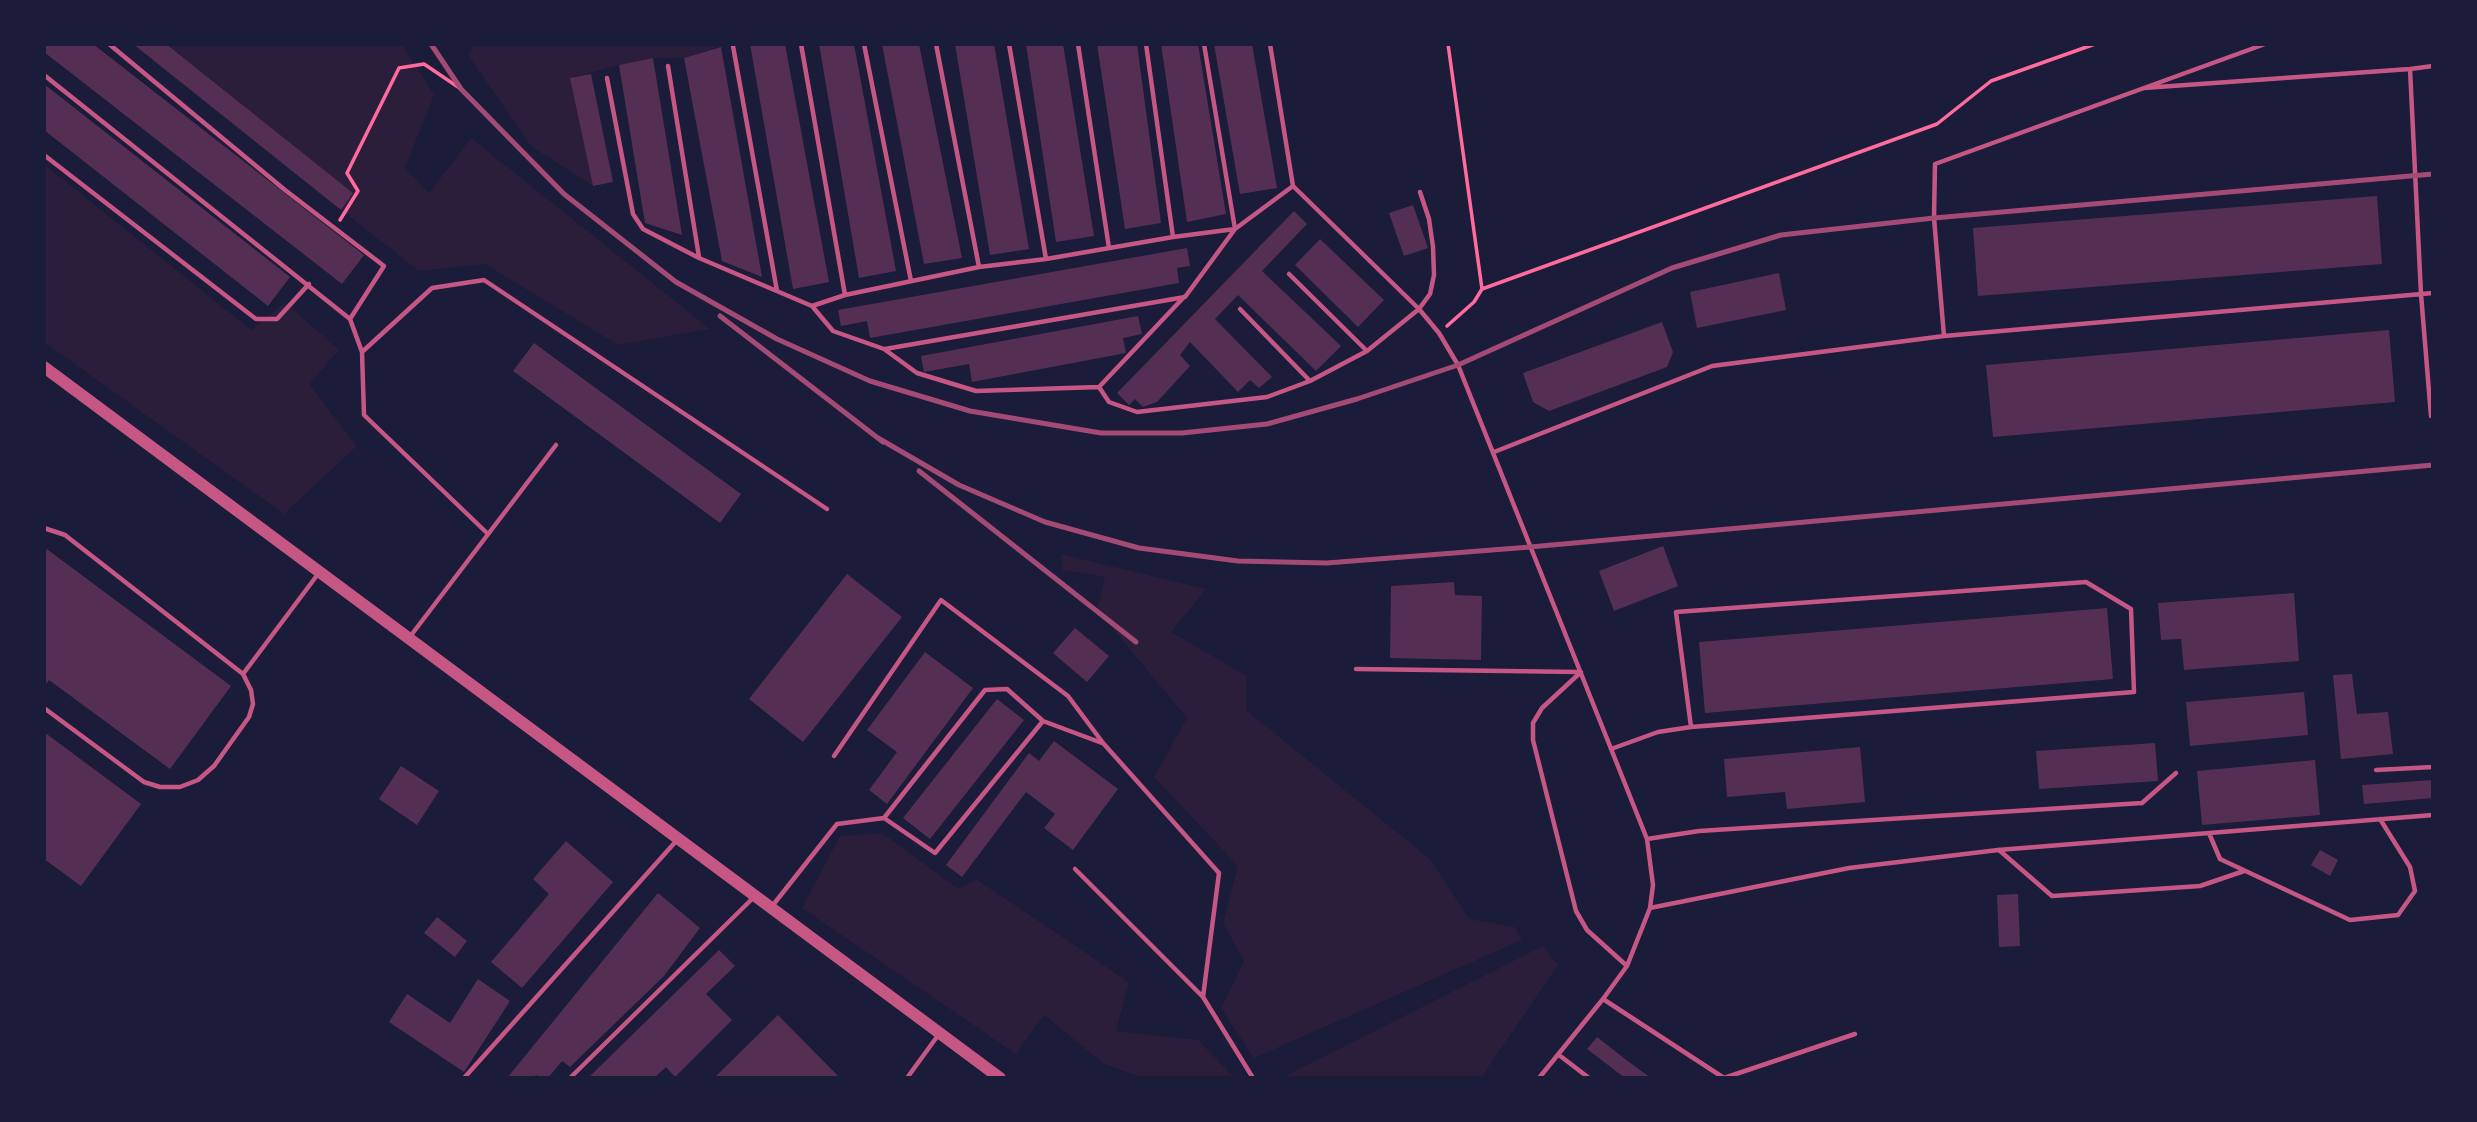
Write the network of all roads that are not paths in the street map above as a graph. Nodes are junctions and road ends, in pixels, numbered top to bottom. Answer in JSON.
{"nodes":[{"id":1,"x":109,"y":44,"type":"edge"},
{"id":2,"x":802,"y":44,"type":"edge"},
{"id":3,"x":864,"y":44,"type":"edge"},
{"id":4,"x":936,"y":44,"type":"edge"},
{"id":5,"x":1009,"y":44,"type":"edge"},
{"id":6,"x":1078,"y":44,"type":"edge"},
{"id":7,"x":1146,"y":44,"type":"edge"},
{"id":8,"x":1204,"y":44,"type":"edge"},
{"id":9,"x":1270,"y":44,"type":"edge"},
{"id":10,"x":2265,"y":44,"type":"edge"},
{"id":11,"x":733,"y":46,"type":"dead end"},
{"id":12,"x":668,"y":66,"type":"dead end"},
{"id":13,"x":2433,"y":66,"type":"edge"},
{"id":14,"x":2410,"y":69,"type":"junction"},
{"id":15,"x":44,"y":75,"type":"edge"},
{"id":16,"x":607,"y":78,"type":"dead end"},
{"id":17,"x":2144,"y":88,"type":"junction"},
{"id":18,"x":44,"y":155,"type":"edge"},
{"id":19,"x":1293,"y":186,"type":"junction"},
{"id":20,"x":1420,"y":192,"type":"dead end"},
{"id":21,"x":1235,"y":229,"type":"junction"},
{"id":22,"x":1173,"y":237,"type":"junction"},
{"id":23,"x":1109,"y":248,"type":"junction"},
{"id":24,"x":699,"y":258,"type":"junction"},
{"id":25,"x":1046,"y":259,"type":"junction"},
{"id":26,"x":979,"y":267,"type":"junction"},
{"id":27,"x":1289,"y":274,"type":"dead end"},
{"id":28,"x":911,"y":281,"type":"junction"},
{"id":29,"x":309,"y":284,"type":"junction"},
{"id":30,"x":777,"y":292,"type":"junction"},
{"id":31,"x":2433,"y":292,"type":"edge"},
{"id":32,"x":2421,"y":294,"type":"junction"},
{"id":33,"x":845,"y":295,"type":"junction"},
{"id":34,"x":1185,"y":297,"type":"junction"},
{"id":35,"x":812,"y":306,"type":"junction"},
{"id":36,"x":1240,"y":309,"type":"dead end"},
{"id":37,"x":1419,"y":309,"type":"junction"},
{"id":38,"x":350,"y":319,"type":"junction"},
{"id":39,"x":1944,"y":336,"type":"junction"},
{"id":40,"x":884,"y":349,"type":"junction"},
{"id":41,"x":1367,"y":351,"type":"junction"},
{"id":42,"x":362,"y":352,"type":"junction"},
{"id":43,"x":44,"y":367,"type":"edge"},
{"id":44,"x":1310,"y":381,"type":"junction"},
{"id":45,"x":1099,"y":387,"type":"junction"},
{"id":46,"x":2433,"y":416,"type":"edge"},
{"id":47,"x":556,"y":445,"type":"dead end"},
{"id":48,"x":1494,"y":452,"type":"junction"},
{"id":49,"x":827,"y":509,"type":"dead end"},
{"id":50,"x":44,"y":528,"type":"edge"},
{"id":51,"x":488,"y":534,"type":"junction"},
{"id":52,"x":320,"y":572,"type":"junction"},
{"id":53,"x":409,"y":638,"type":"junction"},
{"id":54,"x":1356,"y":669,"type":"dead end"},
{"id":55,"x":1581,"y":672,"type":"junction"},
{"id":56,"x":243,"y":674,"type":"junction"},
{"id":57,"x":44,"y":708,"type":"edge"},
{"id":58,"x":1043,"y":721,"type":"junction"},
{"id":59,"x":1691,"y":727,"type":"junction"},
{"id":60,"x":1103,"y":743,"type":"junction"},
{"id":61,"x":1611,"y":749,"type":"junction"},
{"id":62,"x":834,"y":756,"type":"dead end"},
{"id":63,"x":2433,"y":767,"type":"edge"},
{"id":64,"x":2376,"y":770,"type":"dead end"},
{"id":65,"x":2176,"y":773,"type":"dead end"},
{"id":66,"x":2433,"y":815,"type":"edge"},
{"id":67,"x":884,"y":818,"type":"junction"},
{"id":68,"x":2380,"y":819,"type":"junction"},
{"id":69,"x":2209,"y":832,"type":"junction"},
{"id":70,"x":679,"y":839,"type":"junction"},
{"id":71,"x":1647,"y":839,"type":"junction"},
{"id":72,"x":1998,"y":850,"type":"junction"},
{"id":73,"x":1075,"y":869,"type":"dead end"},
{"id":74,"x":2245,"y":871,"type":"junction"},
{"id":75,"x":756,"y":896,"type":"junction"},
{"id":76,"x":771,"y":907,"type":"junction"},
{"id":77,"x":1650,"y":908,"type":"junction"},
{"id":78,"x":1627,"y":966,"type":"junction"},
{"id":79,"x":1203,"y":997,"type":"junction"},
{"id":80,"x":1603,"y":999,"type":"junction"},
{"id":81,"x":940,"y":1033,"type":"junction"},
{"id":82,"x":1855,"y":1034,"type":"dead end"},
{"id":83,"x":1559,"y":1055,"type":"junction"},
{"id":84,"x":464,"y":1078,"type":"edge"},
{"id":85,"x":570,"y":1078,"type":"edge"},
{"id":86,"x":907,"y":1078,"type":"edge"},
{"id":87,"x":1000,"y":1078,"type":"edge"},
{"id":88,"x":1253,"y":1078,"type":"edge"},
{"id":89,"x":1539,"y":1078,"type":"edge"},
{"id":90,"x":1589,"y":1078,"type":"edge"},
{"id":91,"x":1724,"y":1078,"type":"edge"}],
"edges":[{"from":1,"to":38,"type":"lane"},
{"from":2,"to":33,"type":"lane"},
{"from":3,"to":28,"type":"lane"},
{"from":4,"to":26,"type":"lane"},
{"from":5,"to":25,"type":"lane"},
{"from":6,"to":23,"type":"lane"},
{"from":7,"to":22,"type":"lane"},
{"from":8,"to":21,"type":"lane"},
{"from":9,"to":19,"type":"lane"},
{"from":10,"to":17,"type":"lane"},
{"from":11,"to":30,"type":"lane"},
{"from":12,"to":24,"type":"lane"},
{"from":13,"to":14,"type":"lane"},
{"from":14,"to":17,"type":"lane"},
{"from":14,"to":32,"type":"lane"},
{"from":15,"to":29,"type":"lane"},
{"from":16,"to":24,"type":"lane"},
{"from":17,"to":39,"type":"lane"},
{"from":18,"to":29,"type":"lane"},
{"from":19,"to":21,"type":"lane"},
{"from":19,"to":37,"type":"lane"},
{"from":20,"to":37,"type":"lane"},
{"from":21,"to":22,"type":"lane"},
{"from":21,"to":34,"type":"lane"},
{"from":22,"to":23,"type":"lane"},
{"from":23,"to":25,"type":"lane"},
{"from":24,"to":30,"type":"lane"},
{"from":25,"to":26,"type":"lane"},
{"from":26,"to":28,"type":"lane"},
{"from":27,"to":41,"type":"lane"},
{"from":28,"to":33,"type":"lane"},
{"from":29,"to":38,"type":"lane"},
{"from":30,"to":35,"type":"lane"},
{"from":31,"to":32,"type":"lane"},
{"from":32,"to":39,"type":"lane"},
{"from":32,"to":46,"type":"lane"},
{"from":33,"to":35,"type":"lane"},
{"from":34,"to":40,"type":"lane"},
{"from":34,"to":45,"type":"lane"},
{"from":35,"to":40,"type":"lane"},
{"from":36,"to":44,"type":"lane"},
{"from":37,"to":41,"type":"lane"},
{"from":37,"to":48,"type":"lane"},
{"from":38,"to":42,"type":"lane"},
{"from":39,"to":48,"type":"lane"},
{"from":40,"to":45,"type":"lane"},
{"from":41,"to":44,"type":"lane"},
{"from":42,"to":49,"type":"lane"},
{"from":42,"to":51,"type":"lane"},
{"from":43,"to":52,"type":"street"},
{"from":44,"to":45,"type":"lane"},
{"from":47,"to":51,"type":"lane"},
{"from":48,"to":55,"type":"lane"},
{"from":50,"to":56,"type":"lane"},
{"from":51,"to":53,"type":"lane"},
{"from":52,"to":53,"type":"street"},
{"from":52,"to":56,"type":"lane"},
{"from":53,"to":70,"type":"street"},
{"from":54,"to":55,"type":"lane"},
{"from":55,"to":61,"type":"lane"},
{"from":55,"to":78,"type":"lane"},
{"from":56,"to":57,"type":"lane"},
{"from":58,"to":60,"type":"lane"},
{"from":58,"to":67,"type":"lane"},
{"from":58,"to":67,"type":"lane"},
{"from":59,"to":59,"type":"lane"},
{"from":59,"to":61,"type":"lane"},
{"from":60,"to":62,"type":"lane"},
{"from":60,"to":79,"type":"lane"},
{"from":61,"to":71,"type":"lane"},
{"from":63,"to":64,"type":"lane"},
{"from":65,"to":71,"type":"lane"},
{"from":66,"to":68,"type":"lane"},
{"from":67,"to":76,"type":"lane"},
{"from":68,"to":69,"type":"lane"},
{"from":68,"to":74,"type":"lane"},
{"from":69,"to":72,"type":"lane"},
{"from":69,"to":74,"type":"lane"},
{"from":70,"to":75,"type":"street"},
{"from":70,"to":84,"type":"lane"},
{"from":71,"to":77,"type":"lane"},
{"from":72,"to":74,"type":"lane"},
{"from":72,"to":77,"type":"lane"},
{"from":73,"to":79,"type":"lane"},
{"from":75,"to":76,"type":"street"},
{"from":75,"to":85,"type":"lane"},
{"from":76,"to":81,"type":"street"},
{"from":77,"to":78,"type":"lane"},
{"from":78,"to":80,"type":"lane"},
{"from":79,"to":88,"type":"lane"},
{"from":80,"to":83,"type":"lane"},
{"from":80,"to":91,"type":"lane"},
{"from":81,"to":86,"type":"lane"},
{"from":81,"to":87,"type":"street"},
{"from":82,"to":91,"type":"lane"},
{"from":83,"to":89,"type":"lane"},
{"from":83,"to":90,"type":"lane"}]}
